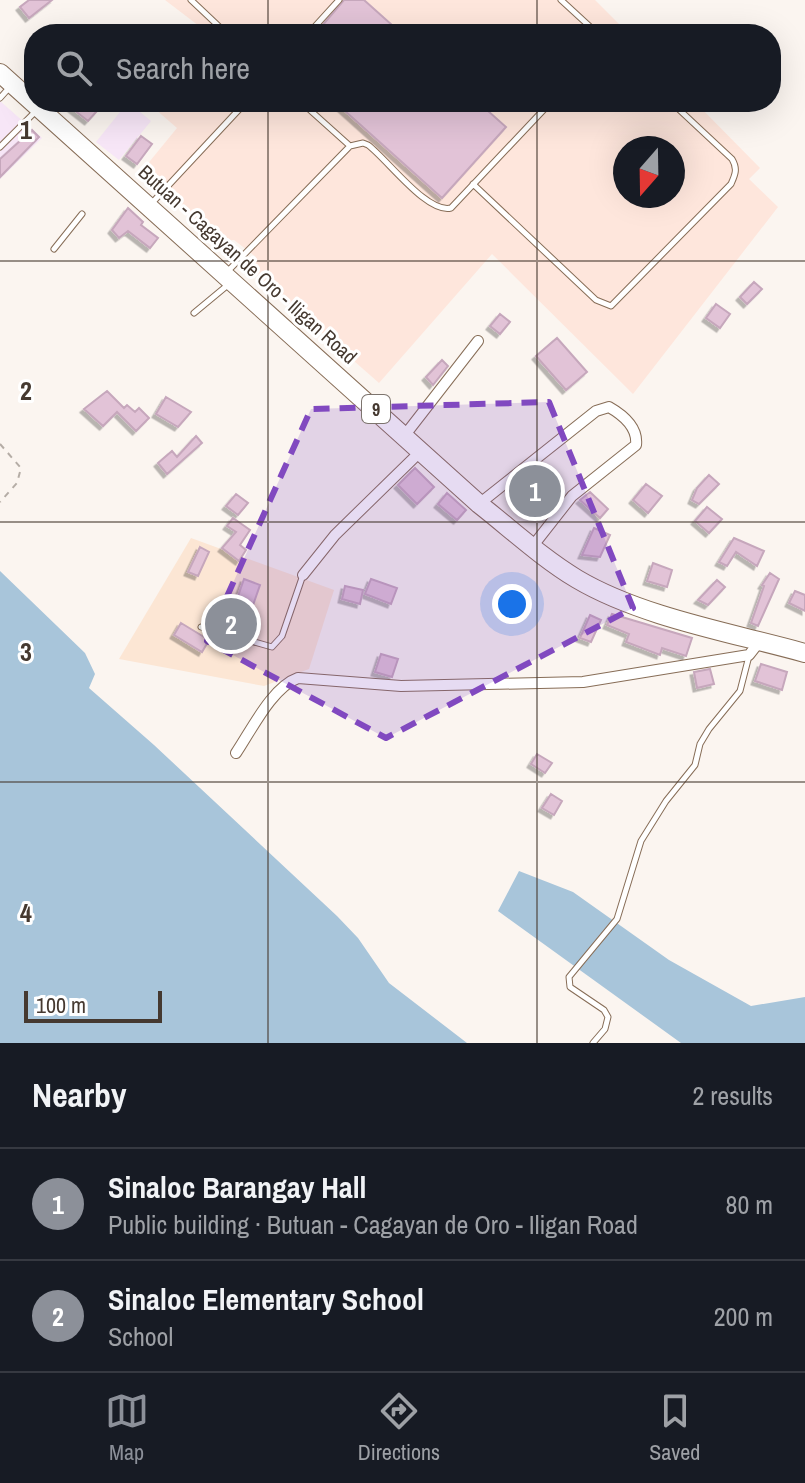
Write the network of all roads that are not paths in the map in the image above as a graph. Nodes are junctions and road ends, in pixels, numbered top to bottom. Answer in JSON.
{"nodes":[{"id":1,"x":191,"y":0,"type":"edge"},
{"id":2,"x":339,"y":0,"type":"edge"},
{"id":3,"x":561,"y":0,"type":"edge"},
{"id":4,"x":216,"y":24,"type":"edge"},
{"id":5,"x":317,"y":24,"type":"edge"},
{"id":6,"x":587,"y":24,"type":"edge"},
{"id":7,"x":4,"y":85,"type":"edge"},
{"id":8,"x":24,"y":98,"type":"edge"},
{"id":9,"x":35,"y":112,"type":"edge"},
{"id":10,"x":44,"y":112,"type":"edge"},
{"id":11,"x":237,"y":112,"type":"edge"},
{"id":12,"x":312,"y":112,"type":"edge"},
{"id":13,"x":541,"y":112,"type":"edge"},
{"id":14,"x":682,"y":112,"type":"edge"},
{"id":15,"x":350,"y":146,"type":"junction"},
{"id":16,"x":0,"y":147,"type":"edge"},
{"id":17,"x":473,"y":184,"type":"junction"},
{"id":18,"x":149,"y":205,"type":"junction"},
{"id":19,"x":82,"y":214,"type":"dead end"},
{"id":20,"x":54,"y":249,"type":"dead end"},
{"id":21,"x":229,"y":277,"type":"junction"},
{"id":22,"x":194,"y":313,"type":"dead end"},
{"id":23,"x":478,"y":341,"type":"dead end"},
{"id":24,"x":405,"y":435,"type":"junction"},
{"id":25,"x":422,"y":450,"type":"junction"},
{"id":26,"x":479,"y":504,"type":"junction"},
{"id":27,"x":532,"y":547,"type":"junction"},
{"id":28,"x":303,"y":575,"type":"joint"},
{"id":29,"x":201,"y":627,"type":"dead end"},
{"id":30,"x":754,"y":648,"type":"junction"},
{"id":31,"x":805,"y":653,"type":"edge"},
{"id":32,"x":236,"y":753,"type":"dead end"},
{"id":33,"x":593,"y":1043,"type":"edge"}],
"edges":[{"from":1,"to":4,"type":"lane"},
{"from":2,"to":5,"type":"lane"},
{"from":3,"to":6,"type":"lane"},
{"from":7,"to":8,"type":"highway","name":"Butuan - Cagayan de Oro - Iligan Road","number":"9"},
{"from":9,"to":16,"type":"lane"},
{"from":10,"to":18,"type":"highway","name":"Butuan - Cagayan de Oro - Iligan Road","number":"9"},
{"from":11,"to":18,"type":"lane"},
{"from":12,"to":15,"type":"lane"},
{"from":13,"to":17,"type":"lane"},
{"from":14,"to":17,"type":"lane"},
{"from":15,"to":17,"type":"lane"},
{"from":15,"to":21,"type":"lane"},
{"from":18,"to":21,"type":"highway","name":"Butuan - Cagayan de Oro - Iligan Road","number":"9"},
{"from":19,"to":20,"type":"lane"},
{"from":21,"to":22,"type":"lane"},
{"from":21,"to":24,"type":"highway","name":"Butuan - Cagayan de Oro - Iligan Road","number":"9"},
{"from":23,"to":24,"type":"street"},
{"from":24,"to":25,"type":"highway","name":"Butuan - Cagayan de Oro - Iligan Road","number":"9"},
{"from":25,"to":26,"type":"highway","name":"Butuan - Cagayan de Oro - Iligan Road","number":"9"},
{"from":25,"to":28,"type":"street"},
{"from":26,"to":27,"type":"highway","name":"Butuan - Cagayan de Oro - Iligan Road","number":"9"},
{"from":26,"to":27,"type":"street"},
{"from":27,"to":30,"type":"highway","name":"Butuan - Cagayan de Oro - Iligan Road","number":"9"},
{"from":28,"to":29,"type":"lane"},
{"from":30,"to":31,"type":"highway","name":"Butuan - Cagayan de Oro - Iligan Road","number":"9"},
{"from":30,"to":32,"type":"street"},
{"from":30,"to":33,"type":"lane"}]}
